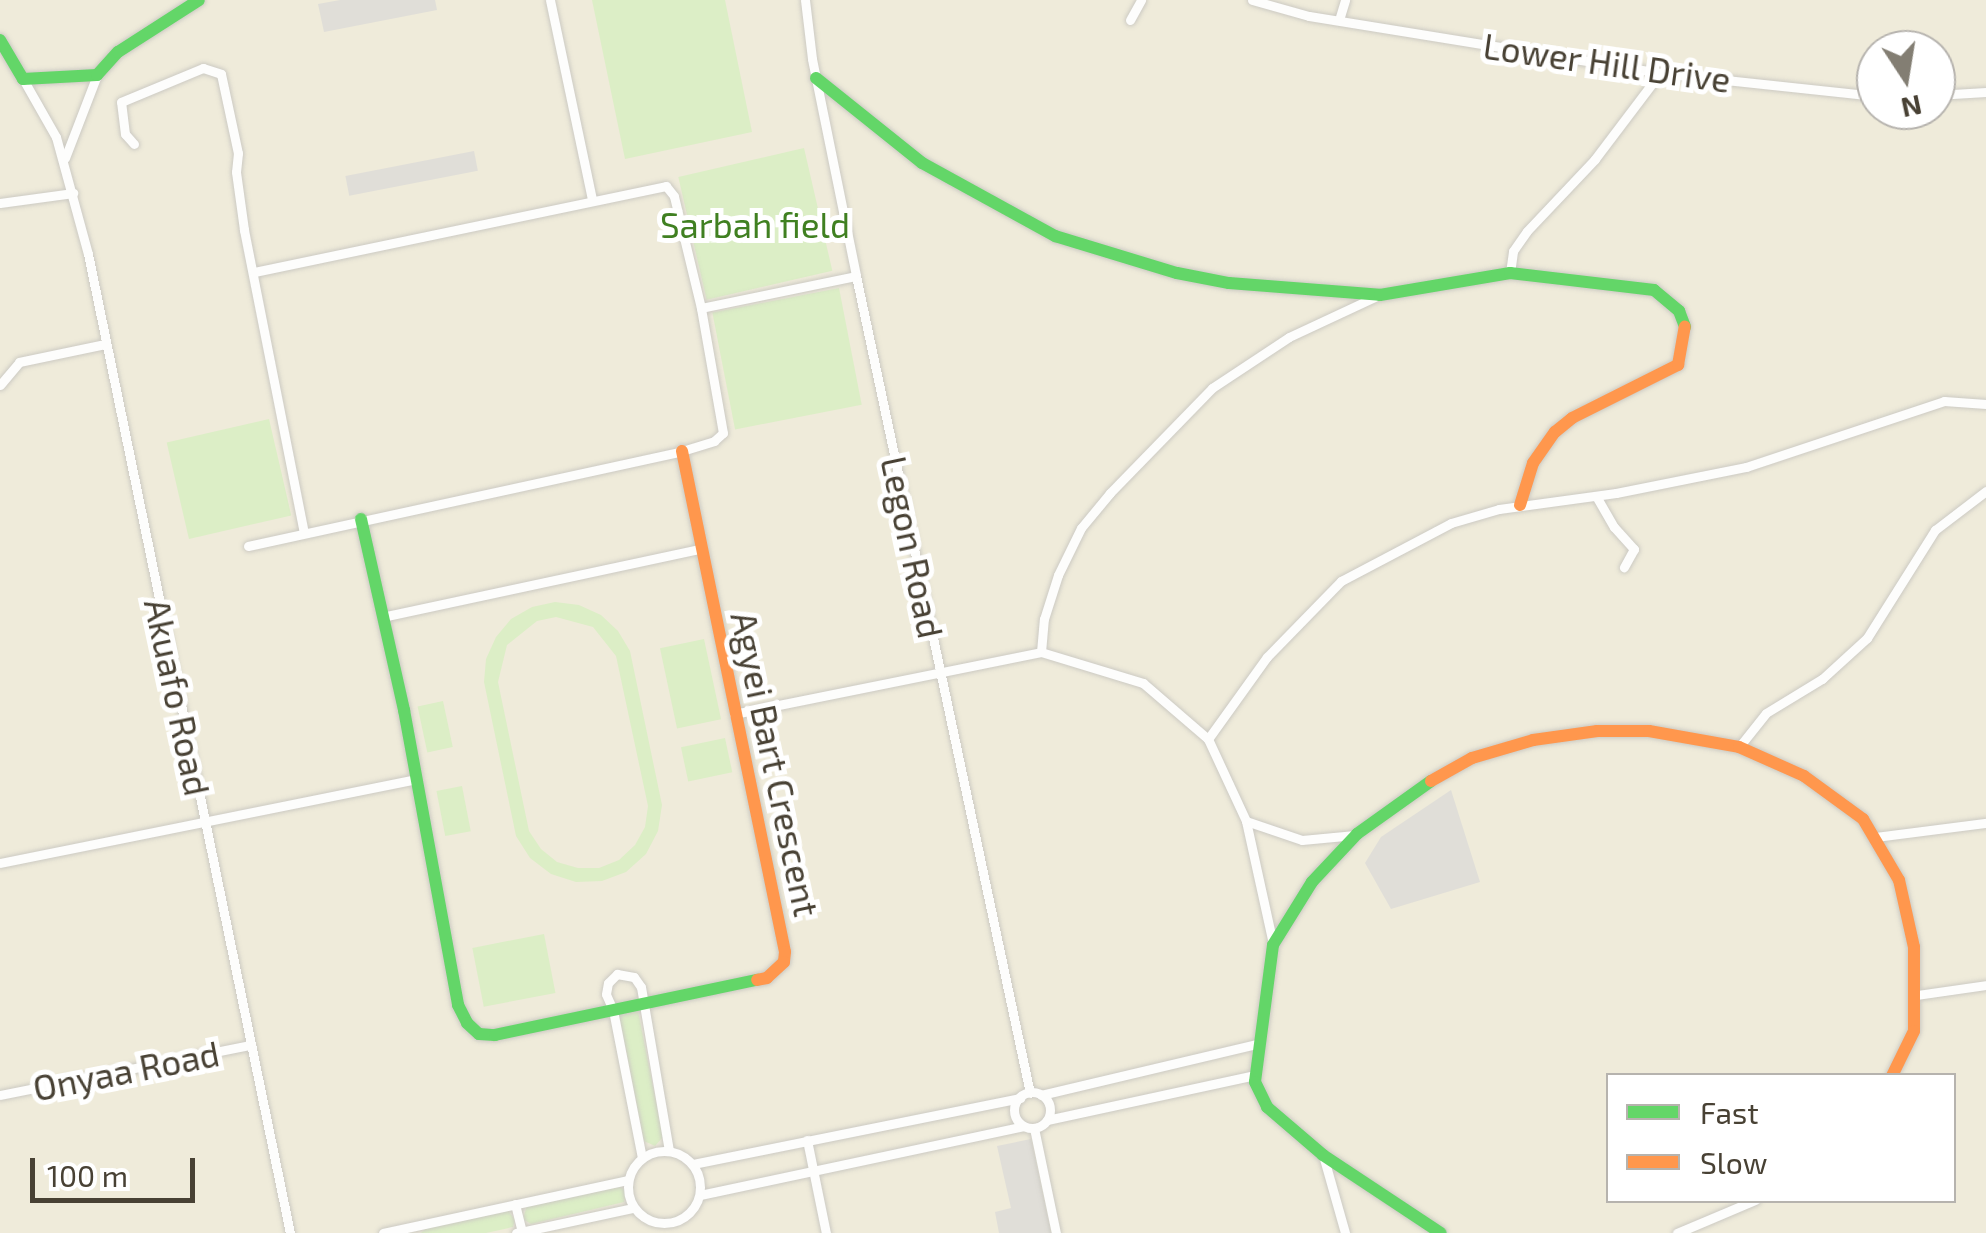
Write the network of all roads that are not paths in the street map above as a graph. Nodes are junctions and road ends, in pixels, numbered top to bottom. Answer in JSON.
{"nodes":[{"id":1,"x":199,"y":0,"type":"edge"},
{"id":2,"x":550,"y":0,"type":"edge"},
{"id":3,"x":805,"y":0,"type":"edge"},
{"id":4,"x":1141,"y":0,"type":"edge"},
{"id":5,"x":1252,"y":0,"type":"edge"},
{"id":6,"x":1345,"y":0,"type":"edge"},
{"id":7,"x":1130,"y":20,"type":"dead end"},
{"id":8,"x":1339,"y":20,"type":"junction"},
{"id":9,"x":0,"y":40,"type":"edge"},
{"id":10,"x":1660,"y":72,"type":"junction"},
{"id":11,"x":97,"y":75,"type":"junction"},
{"id":12,"x":816,"y":78,"type":"junction"},
{"id":13,"x":23,"y":79,"type":"junction"},
{"id":14,"x":1986,"y":92,"type":"edge"},
{"id":15,"x":1856,"y":94,"type":"edge"},
{"id":16,"x":1956,"y":94,"type":"edge"},
{"id":17,"x":134,"y":144,"type":"dead end"},
{"id":18,"x":64,"y":161,"type":"junction"},
{"id":19,"x":72,"y":193,"type":"junction"},
{"id":20,"x":592,"y":199,"type":"junction"},
{"id":21,"x":0,"y":202,"type":"edge"},
{"id":22,"x":254,"y":272,"type":"junction"},
{"id":23,"x":1510,"y":273,"type":"junction"},
{"id":24,"x":856,"y":276,"type":"junction"},
{"id":25,"x":1380,"y":295,"type":"junction"},
{"id":26,"x":702,"y":308,"type":"junction"},
{"id":27,"x":104,"y":344,"type":"junction"},
{"id":28,"x":0,"y":385,"type":"edge"},
{"id":29,"x":1986,"y":404,"type":"edge"},
{"id":30,"x":682,"y":451,"type":"junction"},
{"id":31,"x":1986,"y":491,"type":"edge"},
{"id":32,"x":1596,"y":496,"type":"junction"},
{"id":33,"x":1520,"y":505,"type":"junction"},
{"id":34,"x":361,"y":519,"type":"junction"},
{"id":35,"x":304,"y":532,"type":"junction"},
{"id":36,"x":248,"y":546,"type":"dead end"},
{"id":37,"x":700,"y":549,"type":"junction"},
{"id":38,"x":1624,"y":566,"type":"dead end"},
{"id":39,"x":382,"y":616,"type":"junction"},
{"id":40,"x":1041,"y":652,"type":"junction"},
{"id":41,"x":939,"y":671,"type":"junction"},
{"id":42,"x":734,"y":714,"type":"junction"},
{"id":43,"x":1208,"y":739,"type":"junction"},
{"id":44,"x":1739,"y":747,"type":"junction"},
{"id":45,"x":415,"y":779,"type":"junction"},
{"id":46,"x":1246,"y":821,"type":"junction"},
{"id":47,"x":205,"y":823,"type":"junction"},
{"id":48,"x":1986,"y":823,"type":"edge"},
{"id":49,"x":1357,"y":834,"type":"junction"},
{"id":50,"x":1876,"y":837,"type":"junction"},
{"id":51,"x":0,"y":863,"type":"edge"},
{"id":52,"x":1273,"y":945,"type":"junction"},
{"id":53,"x":1986,"y":985,"type":"edge"},
{"id":54,"x":1917,"y":995,"type":"junction"},
{"id":55,"x":642,"y":1003,"type":"junction"},
{"id":56,"x":613,"y":1010,"type":"junction"},
{"id":57,"x":1258,"y":1044,"type":"junction"},
{"id":58,"x":252,"y":1045,"type":"junction"},
{"id":59,"x":1893,"y":1073,"type":"edge"},
{"id":60,"x":1256,"y":1075,"type":"junction"},
{"id":61,"x":1036,"y":1094,"type":"junction"},
{"id":62,"x":0,"y":1096,"type":"edge"},
{"id":63,"x":1020,"y":1098,"type":"junction"},
{"id":64,"x":1047,"y":1120,"type":"junction"},
{"id":65,"x":1029,"y":1127,"type":"junction"},
{"id":66,"x":807,"y":1140,"type":"junction"},
{"id":67,"x":669,"y":1150,"type":"junction"},
{"id":68,"x":1324,"y":1155,"type":"junction"},
{"id":69,"x":642,"y":1158,"type":"junction"},
{"id":70,"x":693,"y":1164,"type":"junction"},
{"id":71,"x":813,"y":1170,"type":"junction"},
{"id":72,"x":628,"y":1180,"type":"junction"},
{"id":73,"x":700,"y":1194,"type":"junction"},
{"id":74,"x":1748,"y":1203,"type":"edge"},
{"id":75,"x":515,"y":1204,"type":"junction"},
{"id":76,"x":633,"y":1208,"type":"junction"},
{"id":77,"x":290,"y":1233,"type":"edge"},
{"id":78,"x":383,"y":1233,"type":"edge"},
{"id":79,"x":520,"y":1233,"type":"edge"},
{"id":80,"x":826,"y":1233,"type":"edge"},
{"id":81,"x":1056,"y":1233,"type":"edge"},
{"id":82,"x":1346,"y":1233,"type":"edge"},
{"id":83,"x":1441,"y":1233,"type":"edge"},
{"id":84,"x":1677,"y":1233,"type":"edge"}],
"edges":[{"from":1,"to":11,"type":"street"},
{"from":2,"to":20,"type":"street"},
{"from":3,"to":12,"type":"street","name":"Legon Road"},
{"from":4,"to":7,"type":"street"},
{"from":5,"to":8,"type":"street","name":"Lower Hill Drive"},
{"from":6,"to":8,"type":"street"},
{"from":8,"to":10,"type":"street","name":"Lower Hill Drive"},
{"from":9,"to":13,"type":"street"},
{"from":10,"to":15,"type":"street","name":"Lower Hill Drive"},
{"from":10,"to":23,"type":"street"},
{"from":11,"to":13,"type":"street"},
{"from":11,"to":18,"type":"street"},
{"from":12,"to":24,"type":"street","name":"Legon Road"},
{"from":12,"to":25,"type":"street"},
{"from":13,"to":18,"type":"street","name":"Akuafo Road"},
{"from":14,"to":16,"type":"street"},
{"from":17,"to":22,"type":"street"},
{"from":18,"to":19,"type":"street","name":"Akuafo Road"},
{"from":19,"to":21,"type":"street"},
{"from":19,"to":27,"type":"street","name":"Akuafo Road"},
{"from":20,"to":22,"type":"street"},
{"from":20,"to":26,"type":"street"},
{"from":22,"to":35,"type":"street"},
{"from":23,"to":25,"type":"street"},
{"from":23,"to":33,"type":"street"},
{"from":24,"to":26,"type":"street"},
{"from":24,"to":41,"type":"street","name":"Legon Road"},
{"from":25,"to":40,"type":"street"},
{"from":26,"to":30,"type":"street"},
{"from":27,"to":28,"type":"street"},
{"from":27,"to":47,"type":"street","name":"Akuafo Road"},
{"from":29,"to":32,"type":"street"},
{"from":30,"to":34,"type":"street"},
{"from":30,"to":37,"type":"street","name":"Agyei Bart Crescent"},
{"from":31,"to":44,"type":"street"},
{"from":32,"to":33,"type":"street"},
{"from":32,"to":38,"type":"street"},
{"from":33,"to":43,"type":"street"},
{"from":34,"to":35,"type":"street"},
{"from":34,"to":39,"type":"street","name":"Agyei Bart Crescent"},
{"from":35,"to":36,"type":"street"},
{"from":37,"to":39,"type":"street"},
{"from":37,"to":42,"type":"street","name":"Agyei Bart Crescent"},
{"from":39,"to":45,"type":"street","name":"Agyei Bart Crescent"},
{"from":40,"to":41,"type":"street"},
{"from":40,"to":43,"type":"street"},
{"from":41,"to":42,"type":"street"},
{"from":41,"to":61,"type":"street","name":"Legon Road"},
{"from":42,"to":55,"type":"street","name":"Agyei Bart Crescent"},
{"from":43,"to":46,"type":"street"},
{"from":44,"to":49,"type":"street"},
{"from":44,"to":50,"type":"street"},
{"from":45,"to":47,"type":"street"},
{"from":45,"to":56,"type":"street","name":"Agyei Bart Crescent"},
{"from":46,"to":49,"type":"street"},
{"from":46,"to":52,"type":"street"},
{"from":47,"to":51,"type":"street"},
{"from":47,"to":58,"type":"street","name":"Akuafo Road"},
{"from":48,"to":50,"type":"street"},
{"from":49,"to":52,"type":"street"},
{"from":50,"to":54,"type":"street"},
{"from":52,"to":57,"type":"street"},
{"from":53,"to":54,"type":"street"},
{"from":54,"to":59,"type":"street"},
{"from":55,"to":56,"type":"street","name":"Agyei Bart Crescent"},
{"from":55,"to":56,"type":"street"},
{"from":55,"to":67,"type":"street"},
{"from":56,"to":69,"type":"street"},
{"from":57,"to":60,"type":"street"},
{"from":57,"to":61,"type":"street"},
{"from":58,"to":62,"type":"street","name":"Onyaa Road"},
{"from":58,"to":77,"type":"street","name":"Akuafo Road"},
{"from":60,"to":64,"type":"street"},
{"from":60,"to":68,"type":"street"},
{"from":61,"to":63,"type":"street"},
{"from":61,"to":64,"type":"street"},
{"from":63,"to":65,"type":"street"},
{"from":63,"to":66,"type":"street"},
{"from":64,"to":65,"type":"street"},
{"from":65,"to":71,"type":"street"},
{"from":65,"to":81,"type":"street"},
{"from":66,"to":70,"type":"street"},
{"from":66,"to":71,"type":"street"},
{"from":67,"to":69,"type":"street"},
{"from":67,"to":70,"type":"street"},
{"from":68,"to":82,"type":"street"},
{"from":68,"to":83,"type":"street"},
{"from":69,"to":72,"type":"street"},
{"from":70,"to":73,"type":"street"},
{"from":71,"to":73,"type":"street"},
{"from":71,"to":80,"type":"street"},
{"from":72,"to":75,"type":"street"},
{"from":72,"to":76,"type":"street"},
{"from":73,"to":76,"type":"street"},
{"from":74,"to":84,"type":"street"},
{"from":75,"to":78,"type":"street"},
{"from":75,"to":79,"type":"street"},
{"from":76,"to":79,"type":"street"}]}
